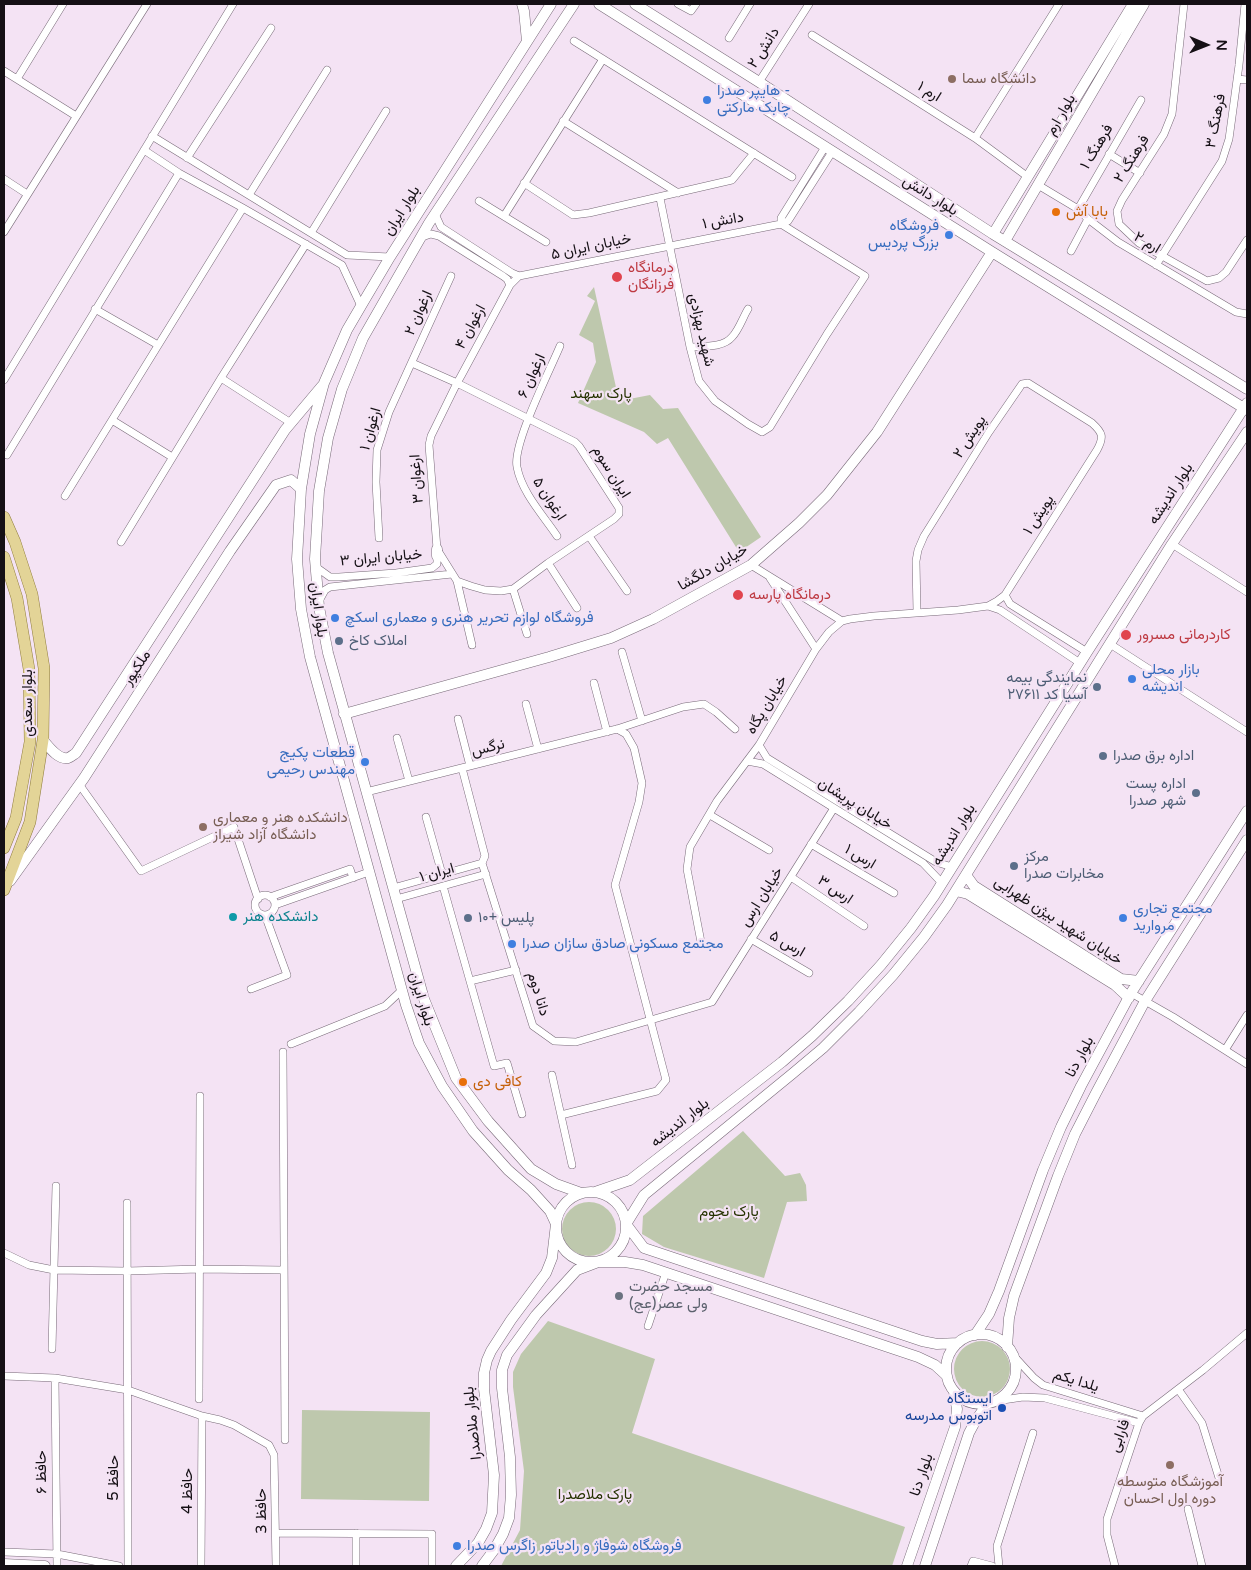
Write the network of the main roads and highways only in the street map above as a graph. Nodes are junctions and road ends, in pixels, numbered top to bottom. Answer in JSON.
{"nodes":[{"id":1,"x":522,"y":4,"type":"edge"},
{"id":2,"x":551,"y":4,"type":"edge"},
{"id":3,"x":574,"y":4,"type":"edge"},
{"id":4,"x":599,"y":4,"type":"edge"},
{"id":5,"x":635,"y":4,"type":"edge"},
{"id":6,"x":1133,"y":4,"type":"edge"},
{"id":7,"x":1144,"y":4,"type":"edge"},
{"id":8,"x":527,"y":41,"type":"junction"},
{"id":9,"x":452,"y":159,"type":"junction"},
{"id":10,"x":465,"y":168,"type":"junction"},
{"id":11,"x":1006,"y":214,"type":"junction"},
{"id":12,"x":1016,"y":222,"type":"junction"},
{"id":13,"x":994,"y":234,"type":"junction"},
{"id":14,"x":1005,"y":241,"type":"junction"},
{"id":15,"x":992,"y":252,"type":"junction"},
{"id":16,"x":324,"y":383,"type":"junction"},
{"id":17,"x":1247,"y":389,"type":"edge"},
{"id":18,"x":1246,"y":407,"type":"edge"},
{"id":19,"x":1247,"y":432,"type":"edge"},
{"id":20,"x":301,"y":489,"type":"junction"},
{"id":21,"x":4,"y":517,"type":"edge"},
{"id":22,"x":4,"y":557,"type":"edge"},
{"id":23,"x":344,"y":714,"type":"junction"},
{"id":24,"x":43,"y":740,"type":"junction"},
{"id":25,"x":1247,"y":811,"type":"edge"},
{"id":26,"x":1247,"y":840,"type":"edge"},
{"id":27,"x":4,"y":848,"type":"edge"},
{"id":28,"x":966,"y":875,"type":"junction"},
{"id":29,"x":4,"y":890,"type":"edge"},
{"id":30,"x":956,"y":891,"type":"junction"},
{"id":31,"x":1139,"y":980,"type":"junction"},
{"id":32,"x":1130,"y":996,"type":"junction"},
{"id":33,"x":488,"y":1121,"type":"junction"},
{"id":34,"x":473,"y":1131,"type":"junction"},
{"id":35,"x":596,"y":1192,"type":"junction"},
{"id":36,"x":581,"y":1193,"type":"junction"},
{"id":37,"x":556,"y":1224,"type":"junction"},
{"id":38,"x":626,"y":1224,"type":"junction"},
{"id":39,"x":598,"y":1262,"type":"junction"},
{"id":40,"x":975,"y":1335,"type":"junction"},
{"id":41,"x":958,"y":1343,"type":"junction"},
{"id":42,"x":1010,"y":1351,"type":"junction"},
{"id":43,"x":947,"y":1376,"type":"junction"},
{"id":44,"x":954,"y":1392,"type":"junction"},
{"id":45,"x":992,"y":1402,"type":"junction"},
{"id":46,"x":4,"y":1564,"type":"edge"},
{"id":47,"x":45,"y":1566,"type":"edge"},
{"id":48,"x":456,"y":1566,"type":"edge"},
{"id":49,"x":482,"y":1566,"type":"edge"},
{"id":50,"x":907,"y":1566,"type":"edge"},
{"id":51,"x":925,"y":1566,"type":"edge"}],
"edges":[{"from":1,"to":8,"type":"main road"},
{"from":2,"to":8,"type":"main road","name":"بلوار ایران"},
{"from":3,"to":10,"type":"main road","name":"بلوار ایران"},
{"from":4,"to":15,"type":"main road","name":"بلوار دانش"},
{"from":5,"to":13,"type":"main road","name":"بلوار دانش"},
{"from":6,"to":11,"type":"main road","name":"بلوار ارم"},
{"from":7,"to":12,"type":"main road","name":"بلوار ارم"},
{"from":8,"to":9,"type":"main road","name":"بلوار ایران"},
{"from":9,"to":10,"type":"main road"},
{"from":9,"to":16,"type":"main road","name":"بلوار ایران"},
{"from":10,"to":23,"type":"main road","name":"بلوار ایران"},
{"from":11,"to":12,"type":"main road"},
{"from":11,"to":13,"type":"main road","name":"بلوار ارم"},
{"from":12,"to":14,"type":"main road","name":"بلوار ارم"},
{"from":13,"to":14,"type":"main road","name":"بلوار دانش"},
{"from":14,"to":17,"type":"main road","name":"بلوار دانش"},
{"from":15,"to":18,"type":"main road","name":"بلوار دانش"},
{"from":15,"to":23,"type":"main road","name":"خیابان دلگشا"},
{"from":16,"to":20,"type":"main road","name":"بلوار ایران"},
{"from":16,"to":24,"type":"main road","name":"ملکپور"},
{"from":18,"to":35,"type":"main road","name":"بلوار اندیشه"},
{"from":19,"to":28,"type":"main road","name":"بلوار اندیشه"},
{"from":20,"to":29,"type":"main road","name":"ملکپور"},
{"from":20,"to":34,"type":"main road","name":"بلوار ایران"},
{"from":21,"to":24,"type":"main road","name":"بلوار سعدی"},
{"from":22,"to":27,"type":"main road","name":"بلوار سعدی"},
{"from":23,"to":33,"type":"main road","name":"بلوار ایران"},
{"from":24,"to":29,"type":"main road","name":"بلوار سعدی"},
{"from":25,"to":31,"type":"main road","name":"بلوار دنا"},
{"from":26,"to":42,"type":"main road","name":"بلوار دنا"},
{"from":28,"to":30,"type":"main road","name":"بلوار اندیشه"},
{"from":28,"to":31,"type":"main road","name":"خیابان شهید بیژن ظهرابی"},
{"from":30,"to":32,"type":"main road","name":"خیابان شهید بیژن ظهرابی"},
{"from":30,"to":38,"type":"main road","name":"بلوار اندیشه"},
{"from":31,"to":32,"type":"main road","name":"بلوار دنا"},
{"from":32,"to":40,"type":"main road","name":"بلوار دنا"},
{"from":33,"to":34,"type":"main road"},
{"from":33,"to":36,"type":"main road","name":"بلوار ایران"},
{"from":34,"to":37,"type":"main road","name":"بلوار ایران"},
{"from":35,"to":36,"type":"main road"},
{"from":35,"to":38,"type":"main road"},
{"from":36,"to":37,"type":"main road"},
{"from":37,"to":39,"type":"main road"},
{"from":37,"to":48,"type":"main road","name":"بلوار ملاصدرا"},
{"from":38,"to":39,"type":"main road"},
{"from":38,"to":41,"type":"main road"},
{"from":39,"to":43,"type":"main road"},
{"from":39,"to":49,"type":"main road"},
{"from":40,"to":41,"type":"main road"},
{"from":40,"to":42,"type":"main road"},
{"from":41,"to":43,"type":"main road"},
{"from":42,"to":45,"type":"main road"},
{"from":43,"to":44,"type":"main road"},
{"from":44,"to":45,"type":"main road"},
{"from":44,"to":50,"type":"main road","name":"بلوار دنا"},
{"from":45,"to":51,"type":"main road","name":"بلوار دنا"},
{"from":46,"to":47,"type":"main road"}]}
